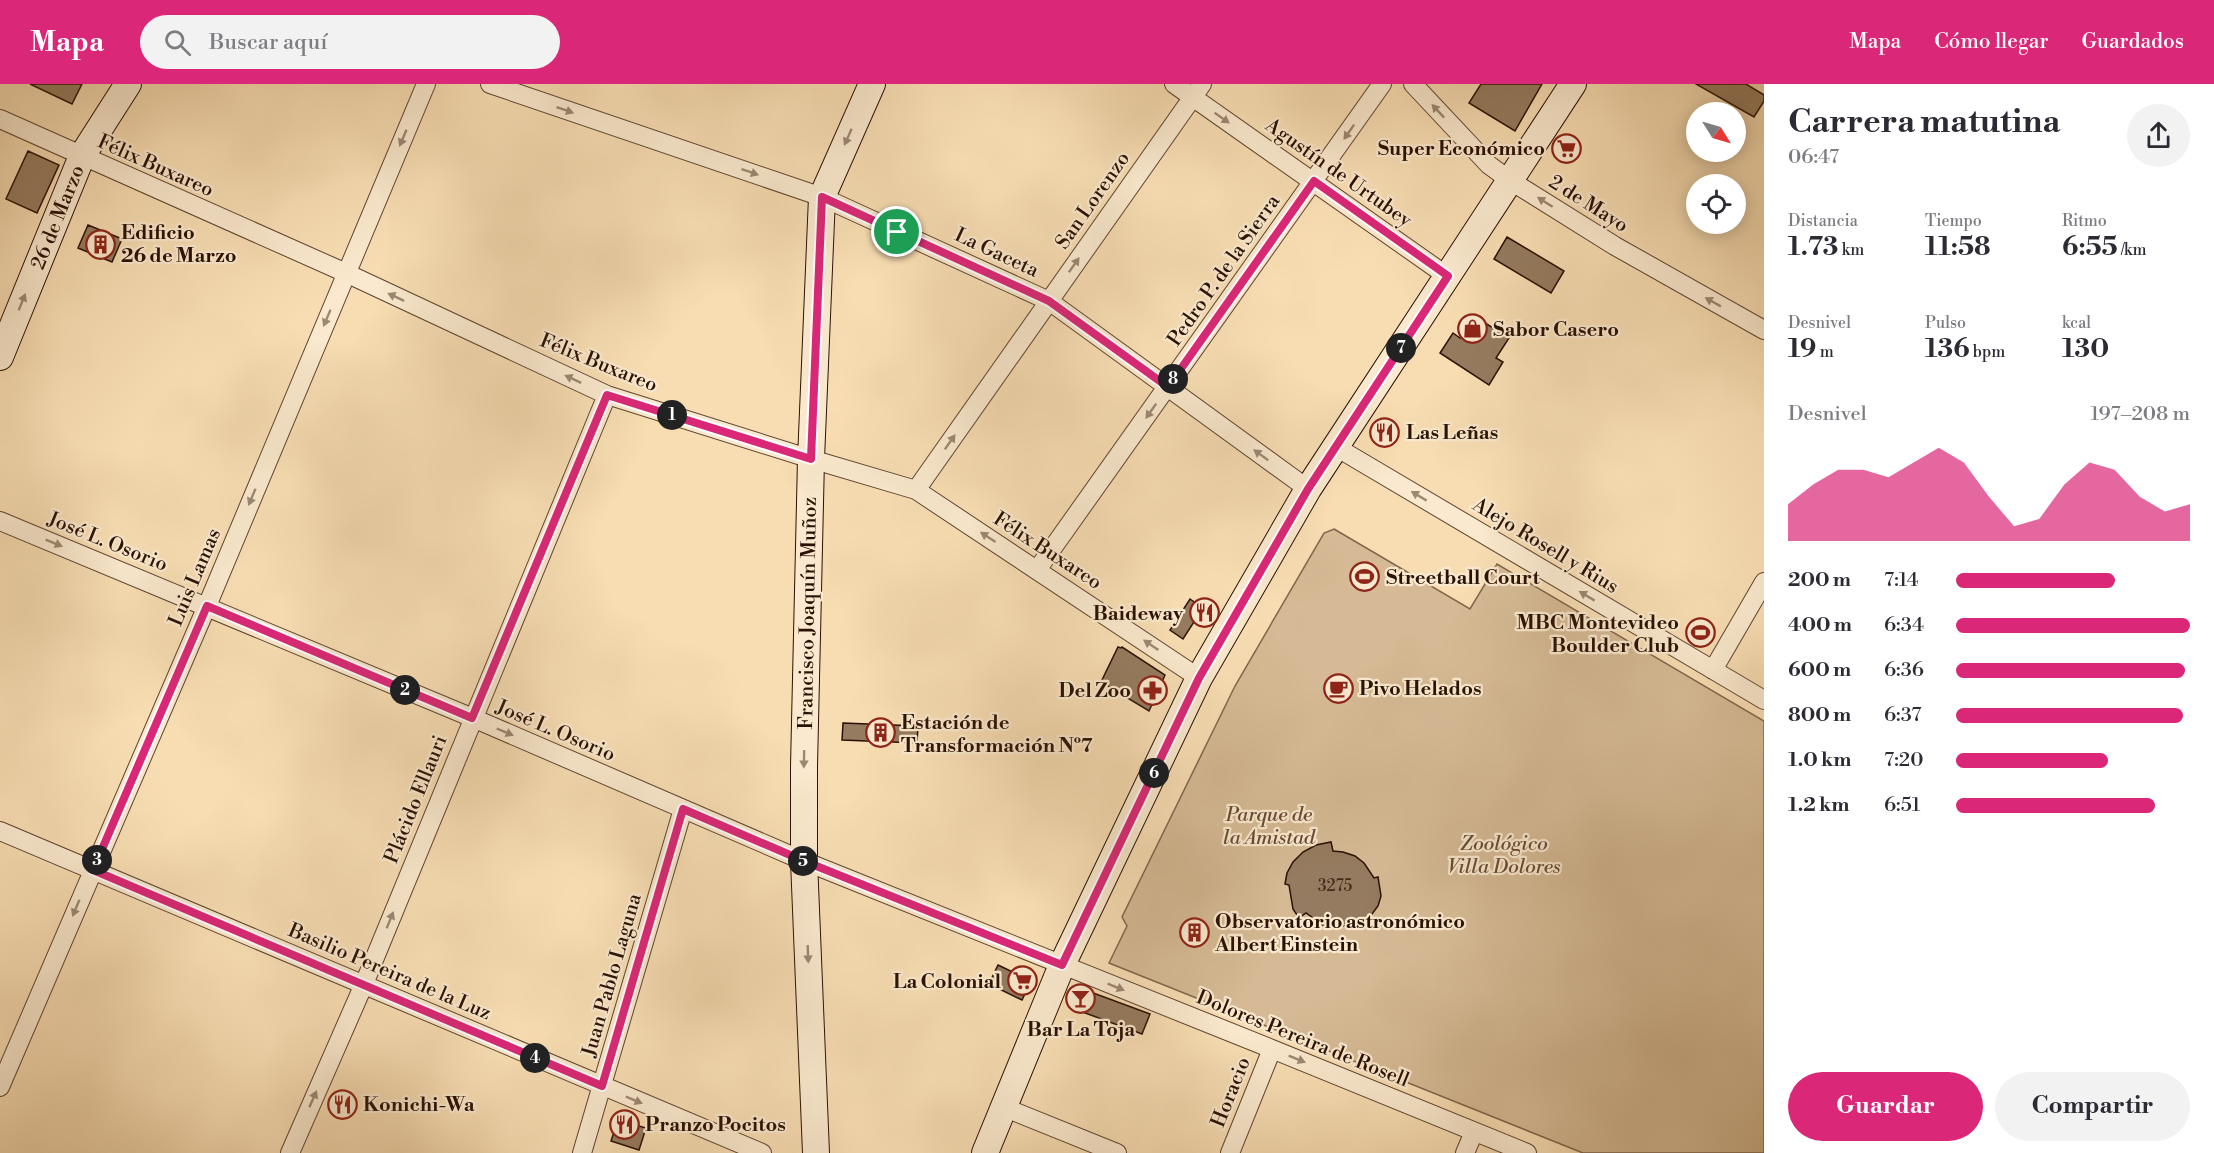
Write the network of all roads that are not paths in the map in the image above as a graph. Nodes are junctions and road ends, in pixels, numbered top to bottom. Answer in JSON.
{"nodes":[{"id":1,"x":128,"y":84,"type":"edge"},
{"id":2,"x":426,"y":84,"type":"edge"},
{"id":3,"x":490,"y":84,"type":"edge"},
{"id":4,"x":872,"y":84,"type":"edge"},
{"id":5,"x":1174,"y":84,"type":"edge"},
{"id":6,"x":1382,"y":84,"type":"edge"},
{"id":7,"x":1413,"y":84,"type":"edge"},
{"id":8,"x":1573,"y":84,"type":"edge"},
{"id":9,"x":1198,"y":91,"type":"edge"},
{"id":10,"x":0,"y":119,"type":"edge"},
{"id":11,"x":81,"y":156,"type":"junction"},
{"id":12,"x":1314,"y":181,"type":"junction"},
{"id":13,"x":1510,"y":181,"type":"junction"},
{"id":14,"x":822,"y":197,"type":"junction"},
{"id":15,"x":346,"y":273,"type":"junction"},
{"id":16,"x":1448,"y":276,"type":"junction"},
{"id":17,"x":1049,"y":301,"type":"junction"},
{"id":18,"x":1764,"y":330,"type":"edge"},
{"id":19,"x":0,"y":357,"type":"edge"},
{"id":20,"x":1168,"y":387,"type":"junction"},
{"id":21,"x":607,"y":395,"type":"junction"},
{"id":22,"x":1336,"y":447,"type":"junction"},
{"id":23,"x":811,"y":459,"type":"junction"},
{"id":24,"x":1308,"y":489,"type":"junction"},
{"id":25,"x":916,"y":490,"type":"junction"},
{"id":26,"x":0,"y":521,"type":"edge"},
{"id":27,"x":1037,"y":570,"type":"junction"},
{"id":28,"x":1764,"y":582,"type":"edge"},
{"id":29,"x":207,"y":606,"type":"junction"},
{"id":30,"x":1713,"y":670,"type":"junction"},
{"id":31,"x":1199,"y":678,"type":"junction"},
{"id":32,"x":1764,"y":700,"type":"edge"},
{"id":33,"x":472,"y":718,"type":"junction"},
{"id":34,"x":683,"y":809,"type":"junction"},
{"id":35,"x":0,"y":831,"type":"edge"},
{"id":36,"x":804,"y":861,"type":"junction"},
{"id":37,"x":93,"y":870,"type":"junction"},
{"id":38,"x":1062,"y":965,"type":"junction"},
{"id":39,"x":364,"y":984,"type":"junction"},
{"id":40,"x":1272,"y":1049,"type":"junction"},
{"id":41,"x":602,"y":1086,"type":"junction"},
{"id":42,"x":0,"y":1087,"type":"edge"},
{"id":43,"x":1003,"y":1107,"type":"junction"},
{"id":44,"x":1474,"y":1132,"type":"junction"},
{"id":45,"x":290,"y":1153,"type":"edge"},
{"id":46,"x":582,"y":1153,"type":"edge"},
{"id":47,"x":762,"y":1153,"type":"edge"},
{"id":48,"x":816,"y":1153,"type":"edge"},
{"id":49,"x":985,"y":1153,"type":"edge"},
{"id":50,"x":1117,"y":1153,"type":"edge"},
{"id":51,"x":1230,"y":1153,"type":"edge"},
{"id":52,"x":1465,"y":1153,"type":"edge"},
{"id":53,"x":1527,"y":1153,"type":"edge"}],
"edges":[{"from":1,"to":11,"type":"street","name":"26 de Marzo"},
{"from":2,"to":15,"type":"street","name":"Luis Lamas","one_way":true},
{"from":3,"to":14,"type":"street","name":"La Gaceta","one_way":true},
{"from":4,"to":14,"type":"street","name":"Francisco Joaquín Muñoz","one_way":true},
{"from":5,"to":9,"type":"street","name":"Agustín de Urtubey"},
{"from":6,"to":12,"type":"street","name":"Pedro P. de la Sierra","one_way":true},
{"from":13,"to":7,"type":"street","name":"2 de Mayo","one_way":true},
{"from":8,"to":13,"type":"street"},
{"from":9,"to":12,"type":"street","name":"Agustín de Urtubey","one_way":true},
{"from":17,"to":9,"type":"street","name":"San Lorenzo","one_way":true},
{"from":10,"to":11,"type":"street","name":"Félix Buxareo"},
{"from":11,"to":15,"type":"street","name":"Félix Buxareo"},
{"from":19,"to":11,"type":"street","name":"26 de Marzo","one_way":true},
{"from":12,"to":16,"type":"street","name":"Agustín de Urtubey"},
{"from":12,"to":20,"type":"street","name":"Pedro P. de la Sierra"},
{"from":13,"to":16,"type":"street"},
{"from":18,"to":13,"type":"street","name":"2 de Mayo","one_way":true},
{"from":14,"to":17,"type":"street","name":"La Gaceta"},
{"from":14,"to":23,"type":"street","name":"Francisco Joaquín Muñoz"},
{"from":21,"to":15,"type":"street","name":"Félix Buxareo","one_way":true},
{"from":15,"to":29,"type":"street","name":"Luis Lamas","one_way":true},
{"from":16,"to":22,"type":"street"},
{"from":17,"to":20,"type":"street","name":"La Gaceta"},
{"from":25,"to":17,"type":"street","name":"San Lorenzo","one_way":true},
{"from":24,"to":20,"type":"street","name":"La Gaceta","one_way":true},
{"from":20,"to":27,"type":"street","name":"Pedro P. de la Sierra","one_way":true},
{"from":21,"to":23,"type":"street","name":"Félix Buxareo"},
{"from":21,"to":33,"type":"street","name":"Plácido Ellauri"},
{"from":22,"to":24,"type":"street"},
{"from":30,"to":22,"type":"street","name":"Alejo Rosell y Rius","one_way":true},
{"from":23,"to":25,"type":"street","name":"Félix Buxareo"},
{"from":23,"to":36,"type":"street","name":"Francisco Joaquín Muñoz","one_way":true},
{"from":24,"to":31,"type":"street"},
{"from":27,"to":25,"type":"street","name":"Félix Buxareo","one_way":true},
{"from":26,"to":29,"type":"street","name":"José L. Osorio","one_way":true},
{"from":31,"to":27,"type":"street","name":"Félix Buxareo","one_way":true},
{"from":28,"to":30,"type":"street"},
{"from":29,"to":33,"type":"street","name":"José L. Osorio"},
{"from":29,"to":37,"type":"street","name":"Luis Lamas"},
{"from":30,"to":32,"type":"street","name":"Alejo Rosell y Rius"},
{"from":31,"to":38,"type":"street"},
{"from":33,"to":34,"type":"street","name":"José L. Osorio","one_way":true},
{"from":39,"to":33,"type":"street","name":"Plácido Ellauri","one_way":true},
{"from":34,"to":36,"type":"street","name":"José L. Osorio"},
{"from":34,"to":41,"type":"street","name":"Juan Pablo Laguna"},
{"from":35,"to":37,"type":"street","name":"Basilio Pereira de la Luz"},
{"from":36,"to":38,"type":"street","name":"José L. Osorio"},
{"from":36,"to":48,"type":"street","name":"Francisco Joaquín Muñoz","one_way":true},
{"from":37,"to":39,"type":"street","name":"Basilio Pereira de la Luz"},
{"from":37,"to":42,"type":"street","name":"Luis Lamas","one_way":true},
{"from":38,"to":40,"type":"street","name":"Dolores Pereira de Rosell","one_way":true},
{"from":38,"to":43,"type":"street"},
{"from":39,"to":41,"type":"street","name":"Basilio Pereira de la Luz"},
{"from":45,"to":39,"type":"street","name":"Plácido Ellauri","one_way":true},
{"from":40,"to":44,"type":"street","name":"Dolores Pereira de Rosell","one_way":true},
{"from":40,"to":51,"type":"street","name":"Horacio"},
{"from":41,"to":46,"type":"street","name":"Juan Pablo Laguna"},
{"from":41,"to":47,"type":"street","name":"Basilio Pereira de la Luz","one_way":true},
{"from":43,"to":49,"type":"street"},
{"from":43,"to":50,"type":"street"},
{"from":44,"to":52,"type":"street"},
{"from":44,"to":53,"type":"street","name":"Dolores Pereira de Rosell"}]}
